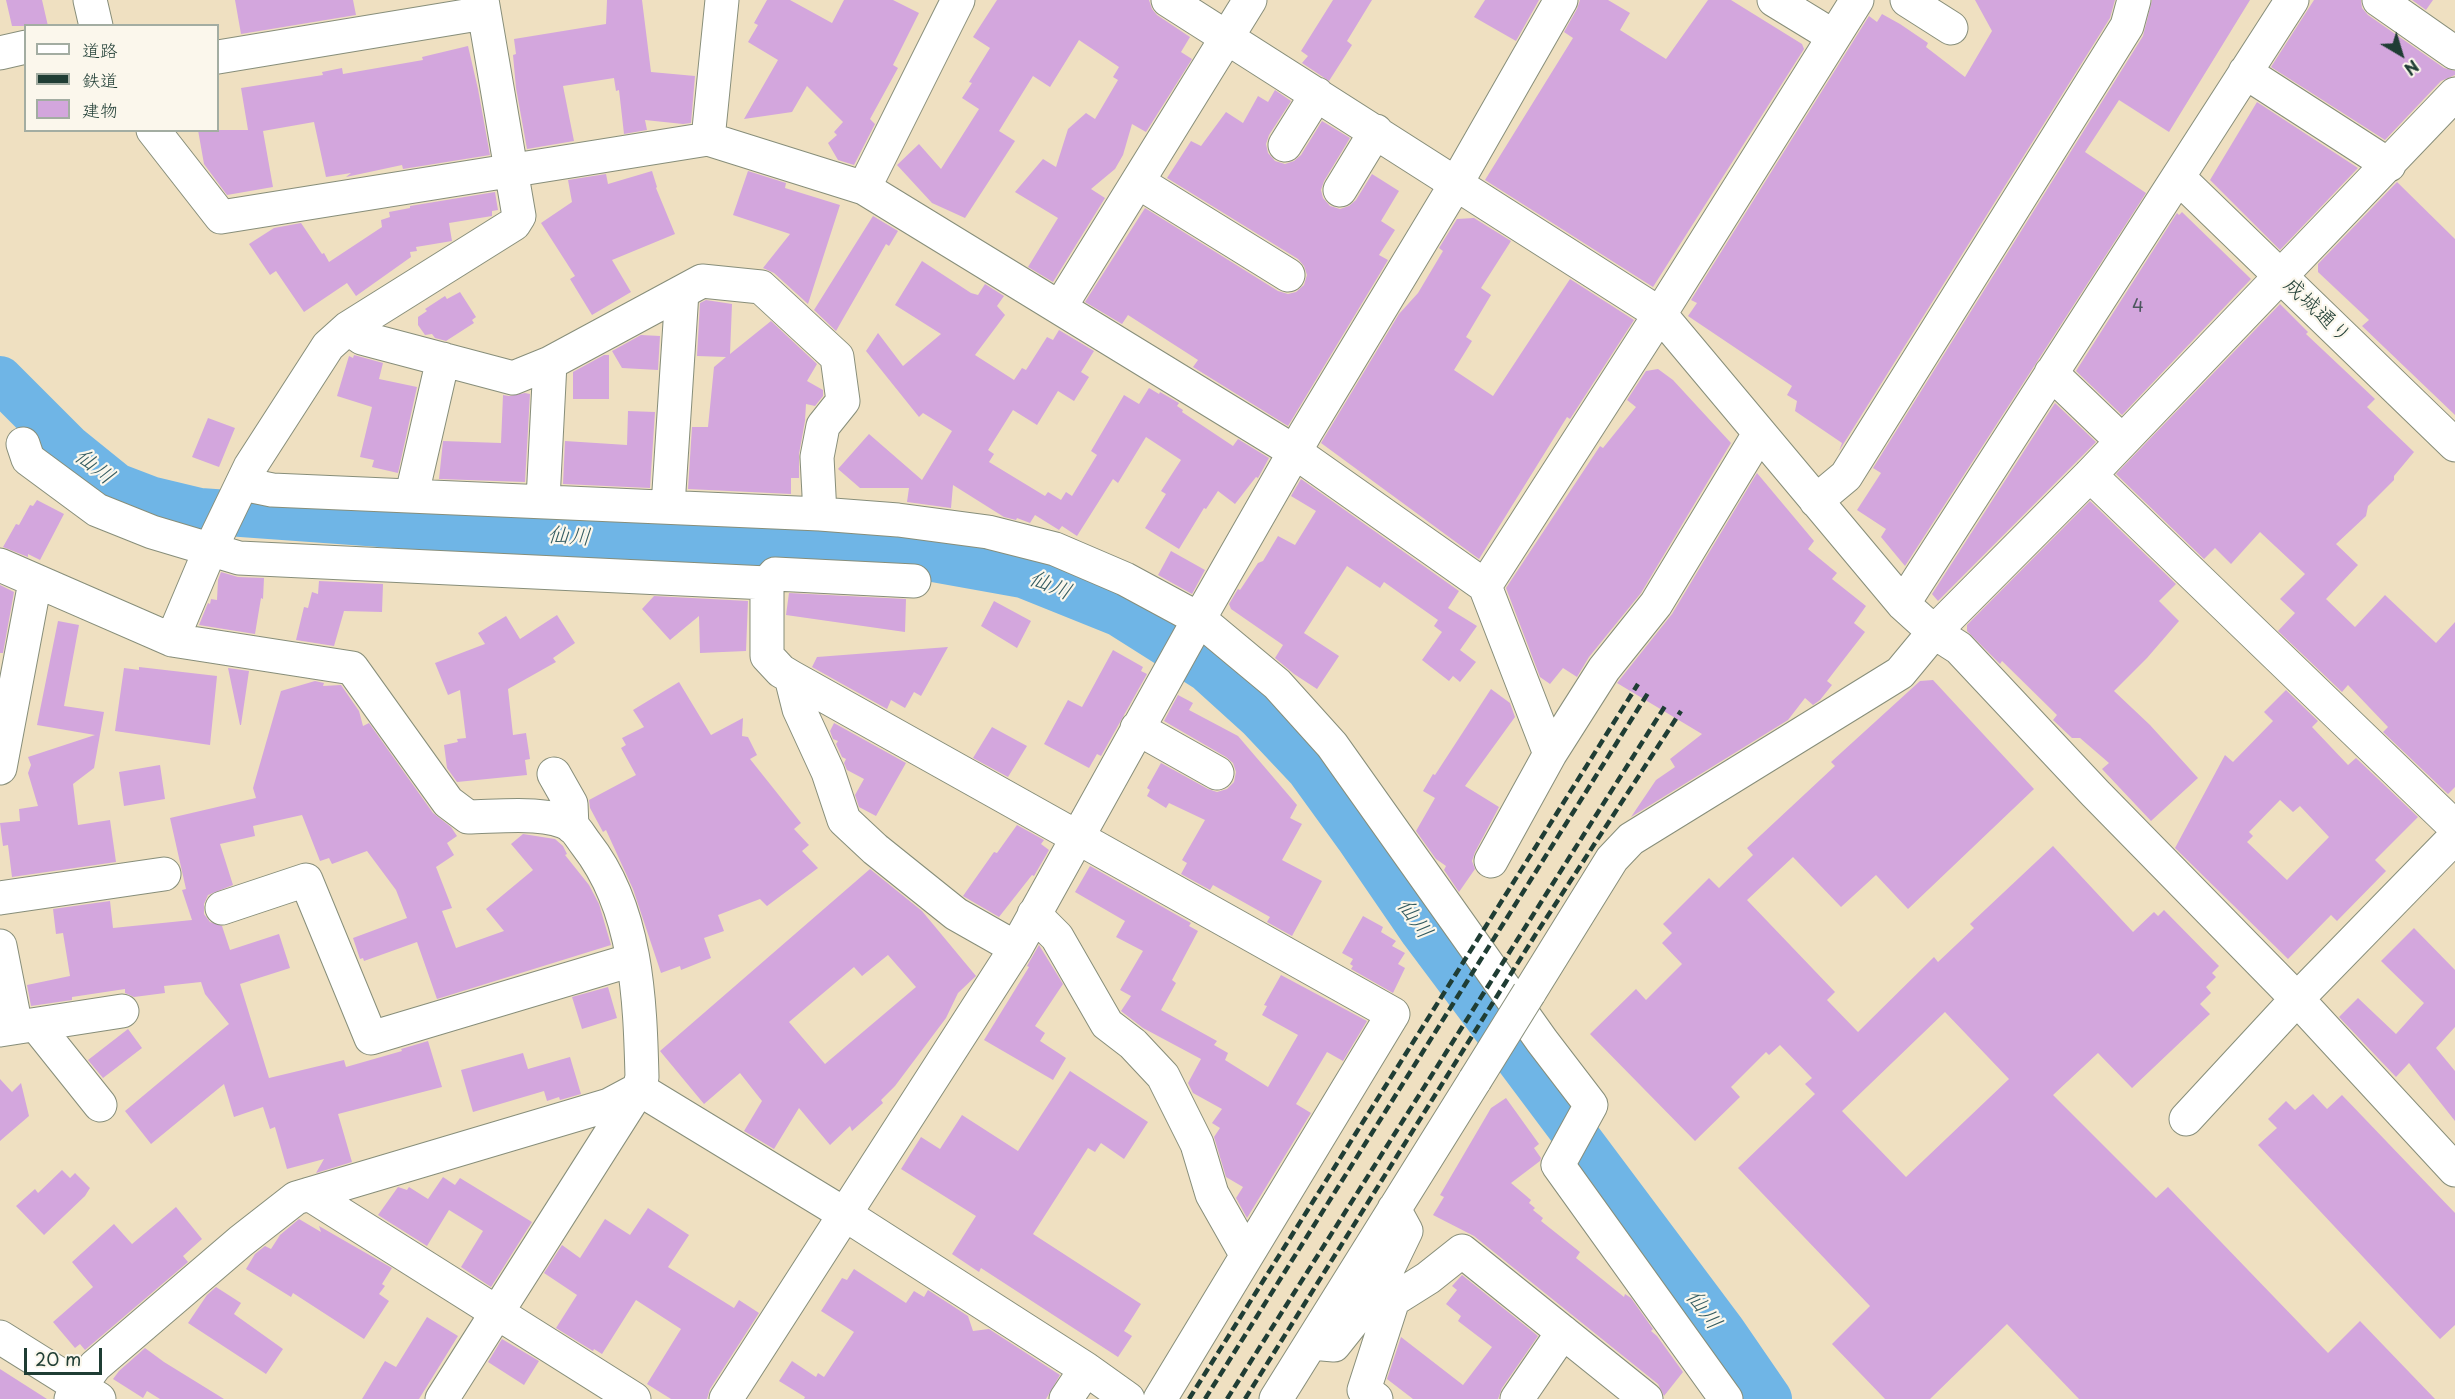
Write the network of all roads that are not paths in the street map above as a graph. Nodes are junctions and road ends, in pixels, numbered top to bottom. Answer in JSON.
{"nodes":[{"id":1,"x":90,"y":0,"type":"edge"},
{"id":2,"x":722,"y":0,"type":"edge"},
{"id":3,"x":958,"y":0,"type":"edge"},
{"id":4,"x":1168,"y":0,"type":"edge"},
{"id":5,"x":1250,"y":0,"type":"edge"},
{"id":6,"x":1561,"y":0,"type":"edge"},
{"id":7,"x":1774,"y":0,"type":"edge"},
{"id":8,"x":1857,"y":0,"type":"edge"},
{"id":9,"x":1907,"y":0,"type":"edge"},
{"id":10,"x":2134,"y":0,"type":"edge"},
{"id":11,"x":2292,"y":0,"type":"edge"},
{"id":12,"x":2379,"y":0,"type":"edge"},
{"id":13,"x":483,"y":6,"type":"edge"},
{"id":14,"x":96,"y":24,"type":"edge"},
{"id":15,"x":1951,"y":28,"type":"dead end"},
{"id":16,"x":1833,"y":36,"type":"junction"},
{"id":17,"x":1228,"y":38,"type":"junction"},
{"id":18,"x":24,"y":47,"type":"edge"},
{"id":19,"x":0,"y":53,"type":"edge"},
{"id":20,"x":2455,"y":53,"type":"edge"},
{"id":21,"x":219,"y":57,"type":"edge"},
{"id":22,"x":2245,"y":72,"type":"junction"},
{"id":23,"x":1317,"y":94,"type":"junction"},
{"id":24,"x":2455,"y":94,"type":"edge"},
{"id":25,"x":1376,"y":131,"type":"junction"},
{"id":26,"x":155,"y":132,"type":"edge"},
{"id":27,"x":708,"y":139,"type":"junction"},
{"id":28,"x":1285,"y":145,"type":"dead end"},
{"id":29,"x":2389,"y":165,"type":"junction"},
{"id":30,"x":512,"y":170,"type":"junction"},
{"id":31,"x":2178,"y":177,"type":"junction"},
{"id":32,"x":1138,"y":182,"type":"junction"},
{"id":33,"x":1456,"y":182,"type":"junction"},
{"id":34,"x":864,"y":188,"type":"junction"},
{"id":35,"x":1340,"y":190,"type":"dead end"},
{"id":36,"x":1288,"y":275,"type":"dead end"},
{"id":37,"x":2282,"y":276,"type":"junction"},
{"id":38,"x":682,"y":292,"type":"junction"},
{"id":39,"x":1060,"y":307,"type":"junction"},
{"id":40,"x":1660,"y":314,"type":"junction"},
{"id":41,"x":348,"y":328,"type":"junction"},
{"id":42,"x":443,"y":359,"type":"junction"},
{"id":43,"x":550,"y":363,"type":"junction"},
{"id":44,"x":2051,"y":373,"type":"junction"},
{"id":45,"x":1759,"y":434,"type":"junction"},
{"id":46,"x":2122,"y":441,"type":"junction"},
{"id":47,"x":23,"y":444,"type":"dead end"},
{"id":48,"x":2455,"y":446,"type":"edge"},
{"id":49,"x":1295,"y":452,"type":"junction"},
{"id":50,"x":2090,"y":475,"type":"junction"},
{"id":51,"x":240,"y":489,"type":"junction"},
{"id":52,"x":412,"y":494,"type":"junction"},
{"id":53,"x":543,"y":500,"type":"junction"},
{"id":54,"x":1816,"y":501,"type":"junction"},
{"id":55,"x":668,"y":506,"type":"junction"},
{"id":56,"x":820,"y":514,"type":"junction"},
{"id":57,"x":213,"y":542,"type":"junction"},
{"id":58,"x":0,"y":565,"type":"edge"},
{"id":59,"x":914,"y":581,"type":"dead end"},
{"id":60,"x":34,"y":582,"type":"junction"},
{"id":61,"x":767,"y":583,"type":"junction"},
{"id":62,"x":1485,"y":586,"type":"junction"},
{"id":63,"x":1903,"y":604,"type":"junction"},
{"id":64,"x":1196,"y":624,"type":"junction"},
{"id":65,"x":1934,"y":632,"type":"junction"},
{"id":66,"x":172,"y":640,"type":"junction"},
{"id":67,"x":791,"y":677,"type":"junction"},
{"id":68,"x":1137,"y":728,"type":"junction"},
{"id":69,"x":1550,"y":754,"type":"junction"},
{"id":70,"x":0,"y":768,"type":"edge"},
{"id":71,"x":1217,"y":773,"type":"dead end"},
{"id":72,"x":554,"y":774,"type":"dead end"},
{"id":73,"x":572,"y":826,"type":"junction"},
{"id":74,"x":2455,"y":827,"type":"edge"},
{"id":75,"x":1076,"y":837,"type":"junction"},
{"id":76,"x":2455,"y":837,"type":"edge"},
{"id":77,"x":1491,"y":861,"type":"dead end"},
{"id":78,"x":164,"y":874,"type":"dead end"},
{"id":79,"x":0,"y":898,"type":"edge"},
{"id":80,"x":222,"y":908,"type":"dead end"},
{"id":81,"x":1034,"y":914,"type":"junction"},
{"id":82,"x":0,"y":946,"type":"edge"},
{"id":83,"x":1016,"y":948,"type":"junction"},
{"id":84,"x":632,"y":960,"type":"junction"},
{"id":85,"x":2297,"y":999,"type":"junction"},
{"id":86,"x":122,"y":1011,"type":"dead end"},
{"id":87,"x":17,"y":1027,"type":"edge"},
{"id":88,"x":639,"y":1089,"type":"junction"},
{"id":89,"x":99,"y":1105,"type":"dead end"},
{"id":90,"x":2186,"y":1119,"type":"dead end"},
{"id":91,"x":2455,"y":1170,"type":"edge"},
{"id":92,"x":309,"y":1194,"type":"junction"},
{"id":93,"x":1394,"y":1209,"type":"junction"},
{"id":94,"x":846,"y":1215,"type":"junction"},
{"id":95,"x":1246,"y":1254,"type":"junction"},
{"id":96,"x":1385,"y":1295,"type":"junction"},
{"id":97,"x":496,"y":1314,"type":"junction"},
{"id":98,"x":1563,"y":1332,"type":"junction"},
{"id":99,"x":0,"y":1337,"type":"edge"},
{"id":100,"x":1311,"y":1343,"type":"junction"},
{"id":101,"x":1086,"y":1369,"type":"junction"},
{"id":102,"x":83,"y":1395,"type":"edge"},
{"id":103,"x":442,"y":1399,"type":"edge"},
{"id":104,"x":634,"y":1399,"type":"edge"},
{"id":105,"x":726,"y":1399,"type":"edge"},
{"id":106,"x":1066,"y":1399,"type":"edge"},
{"id":107,"x":1128,"y":1399,"type":"edge"},
{"id":108,"x":1160,"y":1399,"type":"edge"},
{"id":109,"x":1276,"y":1399,"type":"edge"},
{"id":110,"x":1376,"y":1399,"type":"edge"},
{"id":111,"x":1517,"y":1399,"type":"edge"},
{"id":112,"x":1646,"y":1399,"type":"edge"},
{"id":113,"x":1726,"y":1399,"type":"edge"}],
"edges":[{"from":1,"to":14,"type":"street"},
{"from":2,"to":27,"type":"street"},
{"from":3,"to":34,"type":"street"},
{"from":4,"to":17,"type":"street"},
{"from":5,"to":17,"type":"street"},
{"from":6,"to":33,"type":"street"},
{"from":7,"to":16,"type":"street"},
{"from":8,"to":16,"type":"street"},
{"from":9,"to":15,"type":"street"},
{"from":10,"to":54,"type":"street"},
{"from":11,"to":22,"type":"street"},
{"from":12,"to":20,"type":"street"},
{"from":13,"to":21,"type":"street"},
{"from":13,"to":30,"type":"street"},
{"from":16,"to":40,"type":"street"},
{"from":17,"to":23,"type":"street"},
{"from":17,"to":32,"type":"street"},
{"from":18,"to":19,"type":"street"},
{"from":22,"to":29,"type":"street"},
{"from":22,"to":31,"type":"street"},
{"from":23,"to":25,"type":"street"},
{"from":23,"to":28,"type":"street"},
{"from":24,"to":29,"type":"street"},
{"from":25,"to":33,"type":"street"},
{"from":25,"to":35,"type":"street"},
{"from":26,"to":30,"type":"street"},
{"from":27,"to":30,"type":"street"},
{"from":27,"to":34,"type":"street"},
{"from":29,"to":37,"type":"street"},
{"from":30,"to":41,"type":"street"},
{"from":31,"to":37,"type":"street","name":"成城通り"},
{"from":31,"to":44,"type":"street"},
{"from":32,"to":36,"type":"street"},
{"from":32,"to":39,"type":"street"},
{"from":33,"to":40,"type":"street"},
{"from":33,"to":49,"type":"street"},
{"from":34,"to":39,"type":"street"},
{"from":37,"to":46,"type":"street"},
{"from":37,"to":48,"type":"street","name":"成城通り"},
{"from":38,"to":43,"type":"street"},
{"from":38,"to":55,"type":"street"},
{"from":38,"to":56,"type":"street"},
{"from":39,"to":49,"type":"street"},
{"from":40,"to":45,"type":"street"},
{"from":40,"to":62,"type":"street"},
{"from":41,"to":42,"type":"street"},
{"from":41,"to":51,"type":"street"},
{"from":42,"to":43,"type":"street"},
{"from":42,"to":52,"type":"street"},
{"from":43,"to":53,"type":"street"},
{"from":44,"to":46,"type":"street"},
{"from":44,"to":63,"type":"street"},
{"from":45,"to":54,"type":"street"},
{"from":45,"to":69,"type":"street"},
{"from":46,"to":50,"type":"street"},
{"from":47,"to":57,"type":"street"},
{"from":49,"to":62,"type":"street"},
{"from":49,"to":64,"type":"street"},
{"from":50,"to":65,"type":"street"},
{"from":50,"to":74,"type":"street"},
{"from":51,"to":52,"type":"street"},
{"from":51,"to":57,"type":"street"},
{"from":52,"to":53,"type":"street"},
{"from":53,"to":55,"type":"street"},
{"from":54,"to":63,"type":"street"},
{"from":55,"to":56,"type":"street"},
{"from":56,"to":64,"type":"street"},
{"from":57,"to":61,"type":"street"},
{"from":57,"to":66,"type":"street"},
{"from":58,"to":60,"type":"street"},
{"from":59,"to":61,"type":"street"},
{"from":60,"to":66,"type":"street"},
{"from":60,"to":70,"type":"street"},
{"from":61,"to":67,"type":"street"},
{"from":62,"to":69,"type":"street"},
{"from":63,"to":65,"type":"street"},
{"from":64,"to":68,"type":"street"},
{"from":64,"to":113,"type":"street"},
{"from":65,"to":85,"type":"street"},
{"from":65,"to":93,"type":"street","bridge":true},
{"from":66,"to":73,"type":"street"},
{"from":67,"to":75,"type":"street"},
{"from":67,"to":83,"type":"street"},
{"from":68,"to":71,"type":"street"},
{"from":68,"to":75,"type":"street"},
{"from":69,"to":77,"type":"street"},
{"from":72,"to":73,"type":"street"},
{"from":73,"to":84,"type":"street"},
{"from":75,"to":81,"type":"street"},
{"from":75,"to":95,"type":"street"},
{"from":76,"to":85,"type":"street"},
{"from":78,"to":79,"type":"street"},
{"from":80,"to":84,"type":"street"},
{"from":81,"to":83,"type":"street"},
{"from":81,"to":95,"type":"street"},
{"from":82,"to":87,"type":"street"},
{"from":83,"to":94,"type":"street"},
{"from":84,"to":88,"type":"street"},
{"from":85,"to":90,"type":"street"},
{"from":85,"to":91,"type":"street"},
{"from":86,"to":87,"type":"street"},
{"from":87,"to":89,"type":"street"},
{"from":88,"to":92,"type":"street"},
{"from":88,"to":94,"type":"street"},
{"from":88,"to":97,"type":"street"},
{"from":92,"to":97,"type":"street"},
{"from":92,"to":102,"type":"street"},
{"from":93,"to":96,"type":"street"},
{"from":93,"to":100,"type":"street"},
{"from":94,"to":101,"type":"street"},
{"from":94,"to":105,"type":"street"},
{"from":95,"to":108,"type":"street"},
{"from":96,"to":98,"type":"street"},
{"from":96,"to":100,"type":"street"},
{"from":96,"to":110,"type":"street"},
{"from":97,"to":103,"type":"street"},
{"from":97,"to":104,"type":"street"},
{"from":98,"to":111,"type":"street"},
{"from":98,"to":112,"type":"street"},
{"from":99,"to":102,"type":"street"},
{"from":100,"to":109,"type":"street"},
{"from":101,"to":106,"type":"street"},
{"from":101,"to":107,"type":"street"}]}
